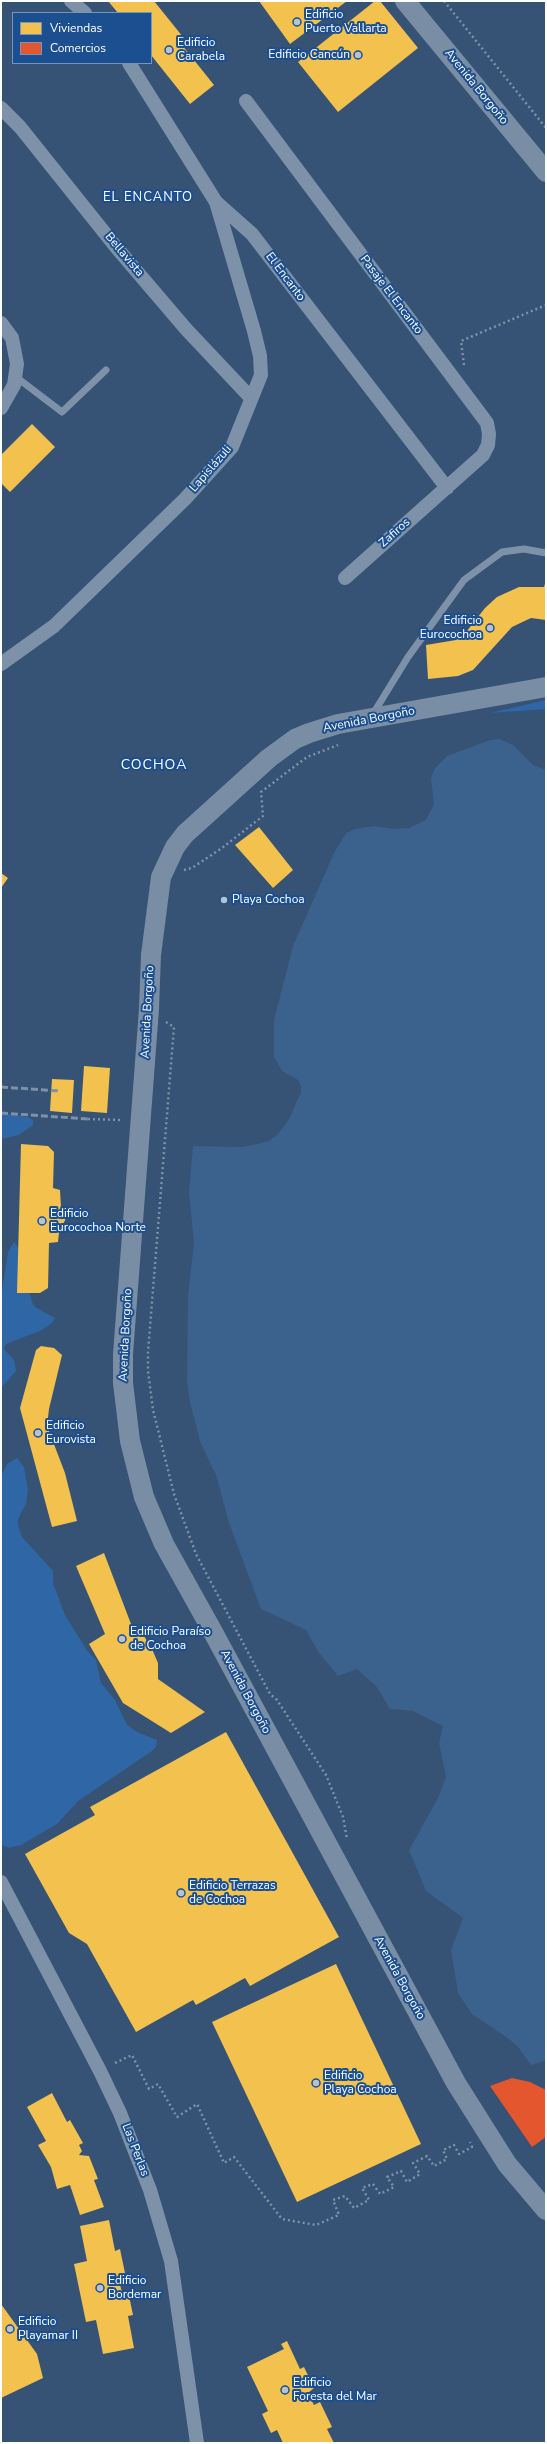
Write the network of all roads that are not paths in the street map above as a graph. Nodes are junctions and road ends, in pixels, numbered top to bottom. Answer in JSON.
{"nodes":[{"id":1,"x":71,"y":1,"type":"edge"},
{"id":2,"x":405,"y":1,"type":"edge"},
{"id":3,"x":84,"y":12,"type":"edge"},
{"id":4,"x":131,"y":64,"type":"edge"},
{"id":5,"x":246,"y":101,"type":"dead end"},
{"id":6,"x":1,"y":108,"type":"edge"},
{"id":7,"x":546,"y":172,"type":"edge"},
{"id":8,"x":216,"y":202,"type":"junction"},
{"id":9,"x":1,"y":324,"type":"edge"},
{"id":10,"x":106,"y":370,"type":"dead end"},
{"id":11,"x":16,"y":377,"type":"junction"},
{"id":12,"x":251,"y":398,"type":"junction"},
{"id":13,"x":1,"y":408,"type":"edge"},
{"id":14,"x":447,"y":488,"type":"junction"},
{"id":15,"x":546,"y":553,"type":"edge"},
{"id":16,"x":345,"y":578,"type":"dead end"},
{"id":17,"x":1,"y":664,"type":"edge"},
{"id":18,"x":546,"y":687,"type":"edge"},
{"id":19,"x":371,"y":718,"type":"junction"},
{"id":20,"x":1,"y":1882,"type":"edge"},
{"id":21,"x":546,"y":2210,"type":"edge"},
{"id":22,"x":197,"y":2443,"type":"edge"}],
"edges":[{"from":1,"to":3,"type":"street"},
{"from":2,"to":7,"type":"main road","name":"Avenida Borgoño"},
{"from":4,"to":8,"type":"street","name":"El Encanto"},
{"from":5,"to":14,"type":"street","name":"Pasaje El Encanto"},
{"from":6,"to":12,"type":"street","name":"Bellavista"},
{"from":8,"to":12,"type":"street","name":"Lapislázuli"},
{"from":8,"to":14,"type":"street","name":"El Encanto"},
{"from":9,"to":11,"type":"street"},
{"from":10,"to":11,"type":"lane"},
{"from":11,"to":13,"type":"street"},
{"from":12,"to":17,"type":"street","name":"Lapislázuli"},
{"from":14,"to":16,"type":"street","name":"Zafiros"},
{"from":15,"to":19,"type":"lane"},
{"from":18,"to":19,"type":"main road","name":"Avenida Borgoño"},
{"from":19,"to":21,"type":"main road","name":"Avenida Borgoño"},
{"from":20,"to":22,"type":"street","name":"Las Perlas"}]}
